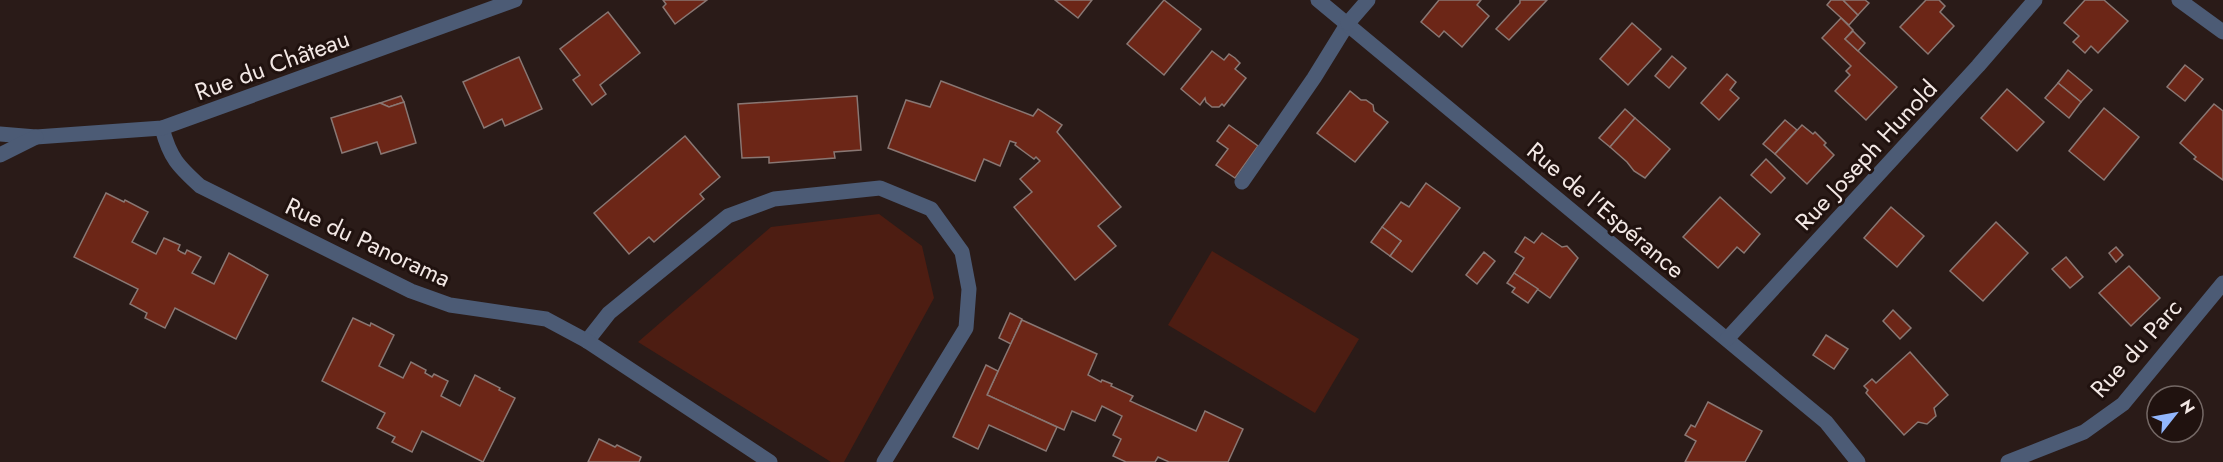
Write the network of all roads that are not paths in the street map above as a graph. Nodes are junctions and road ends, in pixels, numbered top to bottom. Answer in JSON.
{"nodes":[{"id":1,"x":515,"y":0,"type":"edge"},
{"id":2,"x":1318,"y":0,"type":"edge"},
{"id":3,"x":1368,"y":0,"type":"edge"},
{"id":4,"x":2035,"y":0,"type":"edge"},
{"id":5,"x":2179,"y":0,"type":"edge"},
{"id":6,"x":1348,"y":23,"type":"junction"},
{"id":7,"x":2223,"y":32,"type":"edge"},
{"id":8,"x":162,"y":128,"type":"junction"},
{"id":9,"x":0,"y":134,"type":"edge"},
{"id":10,"x":36,"y":136,"type":"junction"},
{"id":11,"x":0,"y":155,"type":"edge"},
{"id":12,"x":1242,"y":182,"type":"dead end"},
{"id":13,"x":2223,"y":283,"type":"edge"},
{"id":14,"x":1727,"y":339,"type":"junction"},
{"id":15,"x":587,"y":341,"type":"junction"},
{"id":16,"x":770,"y":462,"type":"edge"},
{"id":17,"x":884,"y":462,"type":"edge"},
{"id":18,"x":1857,"y":462,"type":"edge"},
{"id":19,"x":2008,"y":462,"type":"edge"}],
"edges":[{"from":1,"to":8,"type":"street","name":"Rue du Château"},
{"from":2,"to":6,"type":"street","name":"Rue de l'Espérance"},
{"from":3,"to":6,"type":"street"},
{"from":4,"to":14,"type":"street","name":"Rue Joseph Hunold"},
{"from":5,"to":7,"type":"street"},
{"from":6,"to":12,"type":"street"},
{"from":6,"to":14,"type":"street","name":"Rue de l'Espérance"},
{"from":8,"to":10,"type":"street","name":"Rue du Château"},
{"from":8,"to":15,"type":"street","name":"Rue du Panorama"},
{"from":9,"to":10,"type":"street","name":"Rue du Château"},
{"from":10,"to":11,"type":"street","name":"Rue du Château"},
{"from":13,"to":19,"type":"street","name":"Rue du Parc"},
{"from":14,"to":18,"type":"street","name":"Rue de l'Espérance"},
{"from":15,"to":16,"type":"street","name":"Rue du Panorama"},
{"from":15,"to":17,"type":"street"}]}
